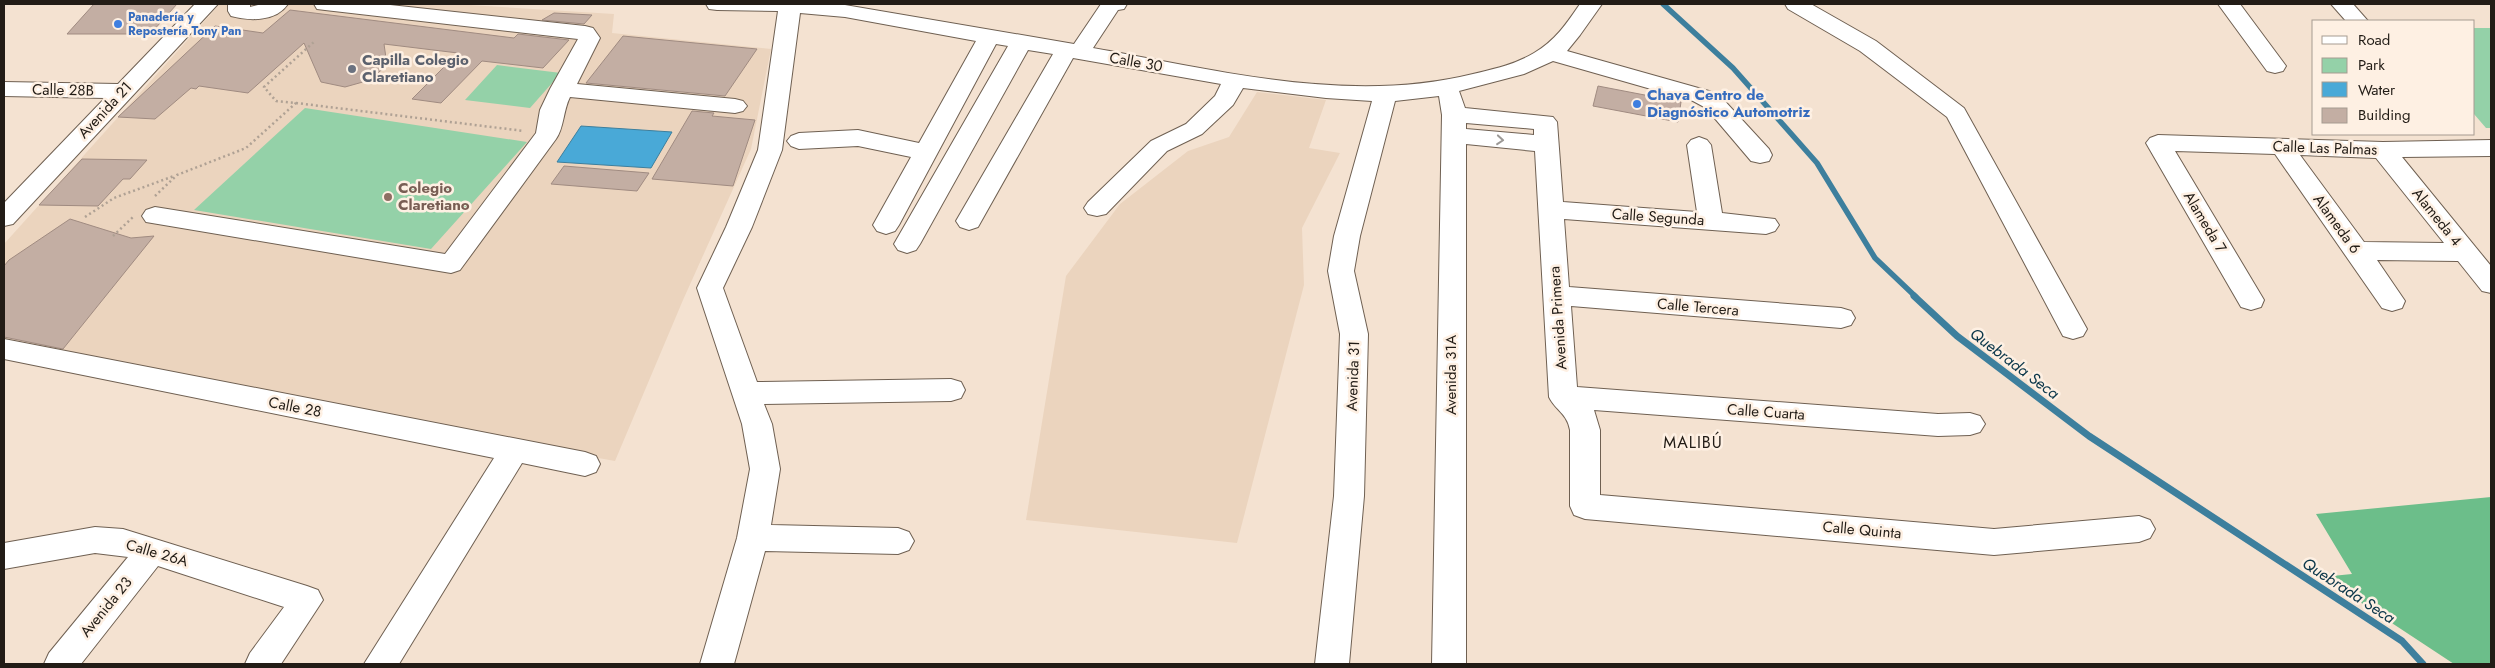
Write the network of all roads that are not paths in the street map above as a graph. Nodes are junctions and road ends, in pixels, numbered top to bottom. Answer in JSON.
{"nodes":[{"id":1,"x":207,"y":4,"type":"edge"},
{"id":2,"x":239,"y":4,"type":"edge"},
{"id":3,"x":277,"y":4,"type":"edge"},
{"id":4,"x":325,"y":4,"type":"edge"},
{"id":5,"x":716,"y":4,"type":"edge"},
{"id":6,"x":1116,"y":4,"type":"edge"},
{"id":7,"x":1125,"y":4,"type":"edge"},
{"id":8,"x":1591,"y":4,"type":"edge"},
{"id":9,"x":1796,"y":4,"type":"edge"},
{"id":10,"x":2229,"y":4,"type":"edge"},
{"id":11,"x":2342,"y":4,"type":"edge"},
{"id":12,"x":790,"y":5,"type":"junction"},
{"id":13,"x":907,"y":12,"type":"edge"},
{"id":14,"x":2356,"y":20,"type":"edge"},
{"id":15,"x":990,"y":35,"type":"junction"},
{"id":16,"x":1022,"y":41,"type":"junction"},
{"id":17,"x":1081,"y":52,"type":"junction"},
{"id":18,"x":1551,"y":53,"type":"junction"},
{"id":19,"x":2275,"y":66,"type":"dead end"},
{"id":20,"x":1235,"y":80,"type":"junction"},
{"id":21,"x":1450,"y":86,"type":"junction"},
{"id":22,"x":561,"y":89,"type":"junction"},
{"id":23,"x":4,"y":90,"type":"edge"},
{"id":24,"x":122,"y":91,"type":"junction"},
{"id":25,"x":1385,"y":94,"type":"junction"},
{"id":26,"x":735,"y":106,"type":"dead end"},
{"id":27,"x":1454,"y":125,"type":"junction"},
{"id":28,"x":799,"y":141,"type":"dead end"},
{"id":29,"x":2456,"y":142,"type":"edge"},
{"id":30,"x":2158,"y":143,"type":"joint"},
{"id":31,"x":1699,"y":145,"type":"dead end"},
{"id":32,"x":2282,"y":147,"type":"junction"},
{"id":33,"x":2491,"y":148,"type":"edge"},
{"id":34,"x":2383,"y":150,"type":"junction"},
{"id":35,"x":927,"y":152,"type":"junction"},
{"id":36,"x":1760,"y":155,"type":"dead end"},
{"id":37,"x":4,"y":188,"type":"edge"},
{"id":38,"x":32,"y":188,"type":"junction"},
{"id":39,"x":1097,"y":208,"type":"dead end"},
{"id":40,"x":1551,"y":210,"type":"junction"},
{"id":41,"x":146,"y":211,"type":"road end"},
{"id":42,"x":4,"y":218,"type":"edge"},
{"id":43,"x":969,"y":221,"type":"dead end"},
{"id":44,"x":1711,"y":221,"type":"junction"},
{"id":45,"x":886,"y":225,"type":"dead end"},
{"id":46,"x":1766,"y":225,"type":"dead end"},
{"id":47,"x":907,"y":244,"type":"dead end"},
{"id":48,"x":2357,"y":251,"type":"junction"},
{"id":49,"x":2465,"y":252,"type":"junction"},
{"id":50,"x":2491,"y":284,"type":"edge"},
{"id":51,"x":1556,"y":295,"type":"junction"},
{"id":52,"x":2251,"y":300,"type":"dead end"},
{"id":53,"x":2392,"y":301,"type":"dead end"},
{"id":54,"x":1841,"y":318,"type":"dead end"},
{"id":55,"x":2073,"y":329,"type":"dead end"},
{"id":56,"x":4,"y":349,"type":"edge"},
{"id":57,"x":950,"y":390,"type":"dead end"},
{"id":58,"x":748,"y":393,"type":"junction"},
{"id":59,"x":1563,"y":398,"type":"junction"},
{"id":60,"x":1970,"y":424,"type":"dead end"},
{"id":61,"x":515,"y":450,"type":"junction"},
{"id":62,"x":586,"y":464,"type":"dead end"},
{"id":63,"x":2139,"y":529,"type":"dead end"},
{"id":64,"x":753,"y":538,"type":"junction"},
{"id":65,"x":898,"y":541,"type":"dead end"},
{"id":66,"x":152,"y":550,"type":"junction"},
{"id":67,"x":4,"y":556,"type":"edge"},
{"id":68,"x":61,"y":664,"type":"edge"},
{"id":69,"x":262,"y":664,"type":"edge"},
{"id":70,"x":381,"y":664,"type":"edge"},
{"id":71,"x":717,"y":664,"type":"edge"},
{"id":72,"x":1332,"y":664,"type":"edge"},
{"id":73,"x":1449,"y":664,"type":"edge"}],
"edges":[{"from":1,"to":24,"type":"street","name":"Avenida 21"},
{"from":2,"to":3,"type":"street"},
{"from":4,"to":22,"type":"street"},
{"from":5,"to":12,"type":"street","name":"Calle 30"},
{"from":6,"to":17,"type":"street"},
{"from":7,"to":17,"type":"street"},
{"from":8,"to":18,"type":"street","name":"Calle 30"},
{"from":9,"to":55,"type":"street"},
{"from":10,"to":19,"type":"street"},
{"from":11,"to":14,"type":"street"},
{"from":12,"to":13,"type":"street","name":"Calle 30"},
{"from":12,"to":58,"type":"street"},
{"from":13,"to":15,"type":"street","name":"Calle 30"},
{"from":15,"to":16,"type":"street","name":"Calle 30"},
{"from":15,"to":35,"type":"street"},
{"from":16,"to":17,"type":"street","name":"Calle 30"},
{"from":16,"to":47,"type":"street"},
{"from":17,"to":20,"type":"street","name":"Calle 30"},
{"from":17,"to":43,"type":"street"},
{"from":18,"to":21,"type":"street","name":"Calle 30"},
{"from":18,"to":36,"type":"street"},
{"from":20,"to":25,"type":"street","name":"Calle 30"},
{"from":20,"to":39,"type":"street"},
{"from":21,"to":25,"type":"street","name":"Calle 30"},
{"from":21,"to":27,"type":"street","name":"Avenida 31A"},
{"from":22,"to":26,"type":"street"},
{"from":22,"to":41,"type":"street"},
{"from":23,"to":24,"type":"street","name":"Calle 28B"},
{"from":24,"to":38,"type":"street","name":"Avenida 21"},
{"from":25,"to":72,"type":"street","name":"Avenida 31"},
{"from":27,"to":40,"type":"street","name":"Avenida Primera"},
{"from":27,"to":73,"type":"street","name":"Avenida 31A"},
{"from":28,"to":35,"type":"street"},
{"from":29,"to":33,"type":"street","name":"Calle Las Palmas"},
{"from":29,"to":34,"type":"street","name":"Calle Las Palmas"},
{"from":30,"to":32,"type":"street","name":"Calle Las Palmas"},
{"from":30,"to":52,"type":"street","name":"Alameda 7"},
{"from":31,"to":44,"type":"street"},
{"from":32,"to":34,"type":"street","name":"Calle Las Palmas"},
{"from":32,"to":48,"type":"street","name":"Alameda 6"},
{"from":34,"to":49,"type":"street","name":"Alameda 4"},
{"from":35,"to":45,"type":"street"},
{"from":37,"to":38,"type":"street"},
{"from":38,"to":42,"type":"street","name":"Avenida 21"},
{"from":40,"to":44,"type":"street","name":"Calle Segunda"},
{"from":40,"to":51,"type":"street","name":"Avenida Primera"},
{"from":44,"to":46,"type":"street","name":"Calle Segunda"},
{"from":48,"to":49,"type":"street"},
{"from":48,"to":53,"type":"street","name":"Alameda 6"},
{"from":49,"to":50,"type":"street","name":"Alameda 4"},
{"from":51,"to":54,"type":"street","name":"Calle Tercera"},
{"from":51,"to":59,"type":"street","name":"Avenida Primera"},
{"from":56,"to":61,"type":"street","name":"Calle 28"},
{"from":57,"to":58,"type":"street"},
{"from":58,"to":64,"type":"street"},
{"from":59,"to":60,"type":"street","name":"Calle Cuarta"},
{"from":59,"to":63,"type":"street","name":"Calle Quinta"},
{"from":61,"to":62,"type":"street","name":"Calle 28"},
{"from":61,"to":70,"type":"street"},
{"from":64,"to":65,"type":"street"},
{"from":64,"to":71,"type":"street"},
{"from":66,"to":67,"type":"street","name":"Calle 26A"},
{"from":66,"to":68,"type":"street","name":"Avenida 23"},
{"from":66,"to":69,"type":"street","name":"Calle 26A"}]}
